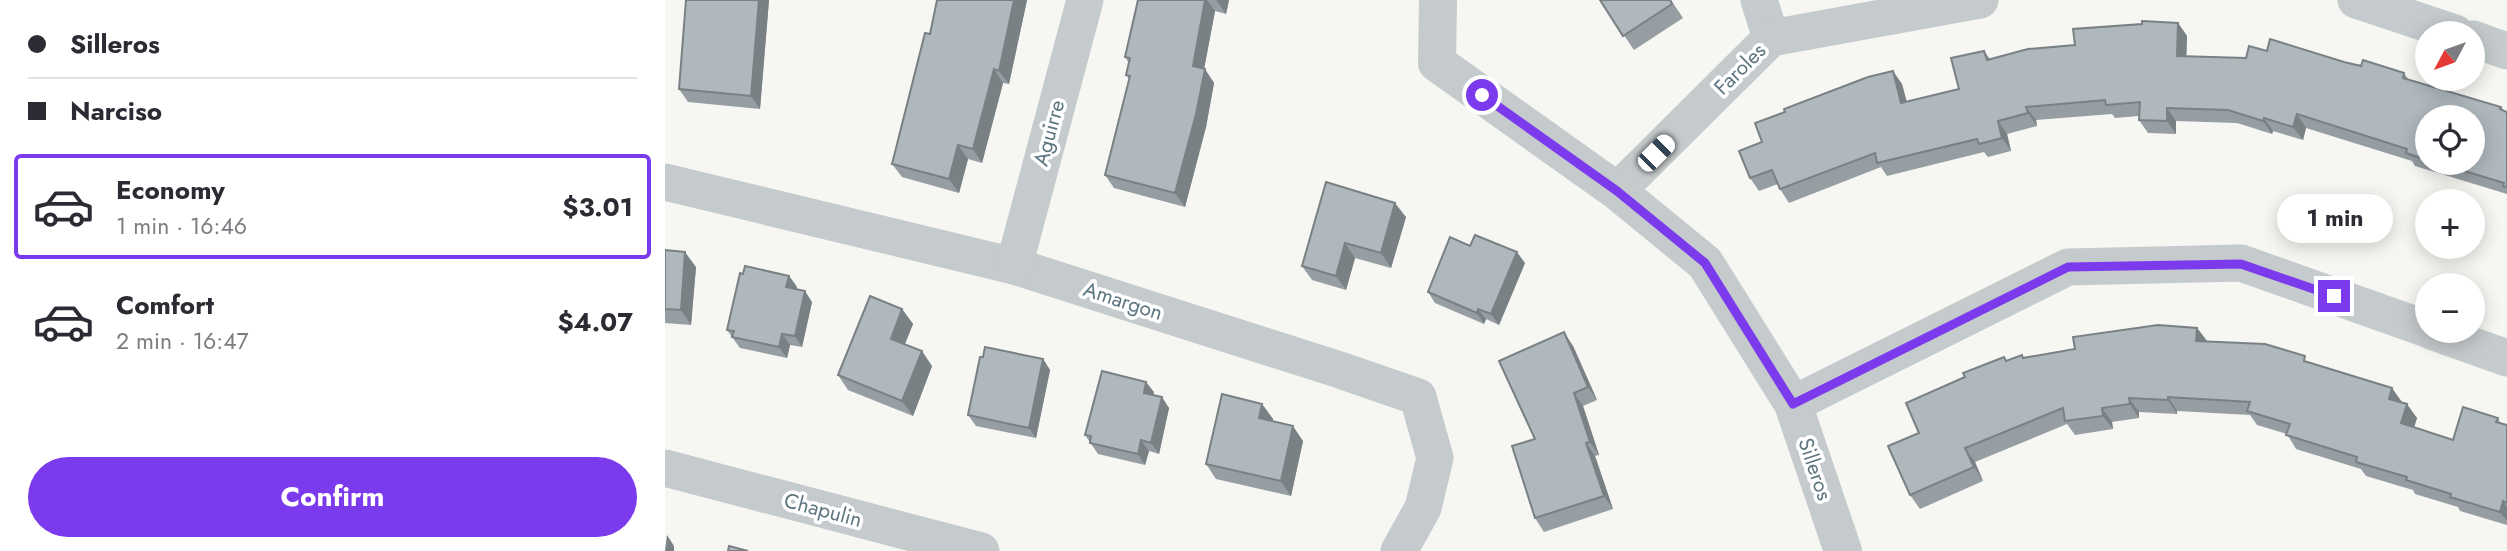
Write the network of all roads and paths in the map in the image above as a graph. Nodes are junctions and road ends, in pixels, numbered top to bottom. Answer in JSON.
{"nodes":[{"id":1,"x":1085,"y":0,"type":"edge"},
{"id":2,"x":1439,"y":0,"type":"edge"},
{"id":3,"x":1759,"y":0,"type":"edge"},
{"id":4,"x":1980,"y":0,"type":"edge"},
{"id":5,"x":2356,"y":0,"type":"edge"},
{"id":6,"x":2419,"y":21,"type":"edge"},
{"id":7,"x":1771,"y":38,"type":"junction"},
{"id":8,"x":2485,"y":43,"type":"edge"},
{"id":9,"x":2507,"y":51,"type":"edge"},
{"id":10,"x":665,"y":182,"type":"edge"},
{"id":11,"x":1617,"y":191,"type":"junction"},
{"id":12,"x":1014,"y":266,"type":"junction"},
{"id":13,"x":2415,"y":325,"type":"edge"},
{"id":14,"x":2465,"y":343,"type":"edge"},
{"id":15,"x":2507,"y":358,"type":"edge"},
{"id":16,"x":1793,"y":404,"type":"junction"},
{"id":17,"x":665,"y":468,"type":"edge"},
{"id":18,"x":981,"y":551,"type":"edge"},
{"id":19,"x":1399,"y":551,"type":"edge"},
{"id":20,"x":1843,"y":551,"type":"edge"}],
"edges":[{"from":1,"to":12,"type":"street","name":"Aguirre"},
{"from":2,"to":11,"type":"street","name":"Silleros"},
{"from":3,"to":7,"type":"street"},
{"from":4,"to":7,"type":"street","name":"Faroles"},
{"from":5,"to":6,"type":"street"},
{"from":7,"to":11,"type":"street","name":"Faroles"},
{"from":8,"to":9,"type":"street"},
{"from":10,"to":12,"type":"street","name":"Amargon"},
{"from":11,"to":16,"type":"street","name":"Silleros"},
{"from":12,"to":19,"type":"street","name":"Amargon"},
{"from":13,"to":16,"type":"street"},
{"from":14,"to":15,"type":"street"},
{"from":16,"to":20,"type":"street","name":"Silleros"},
{"from":17,"to":18,"type":"street","name":"Chapulin"}]}
